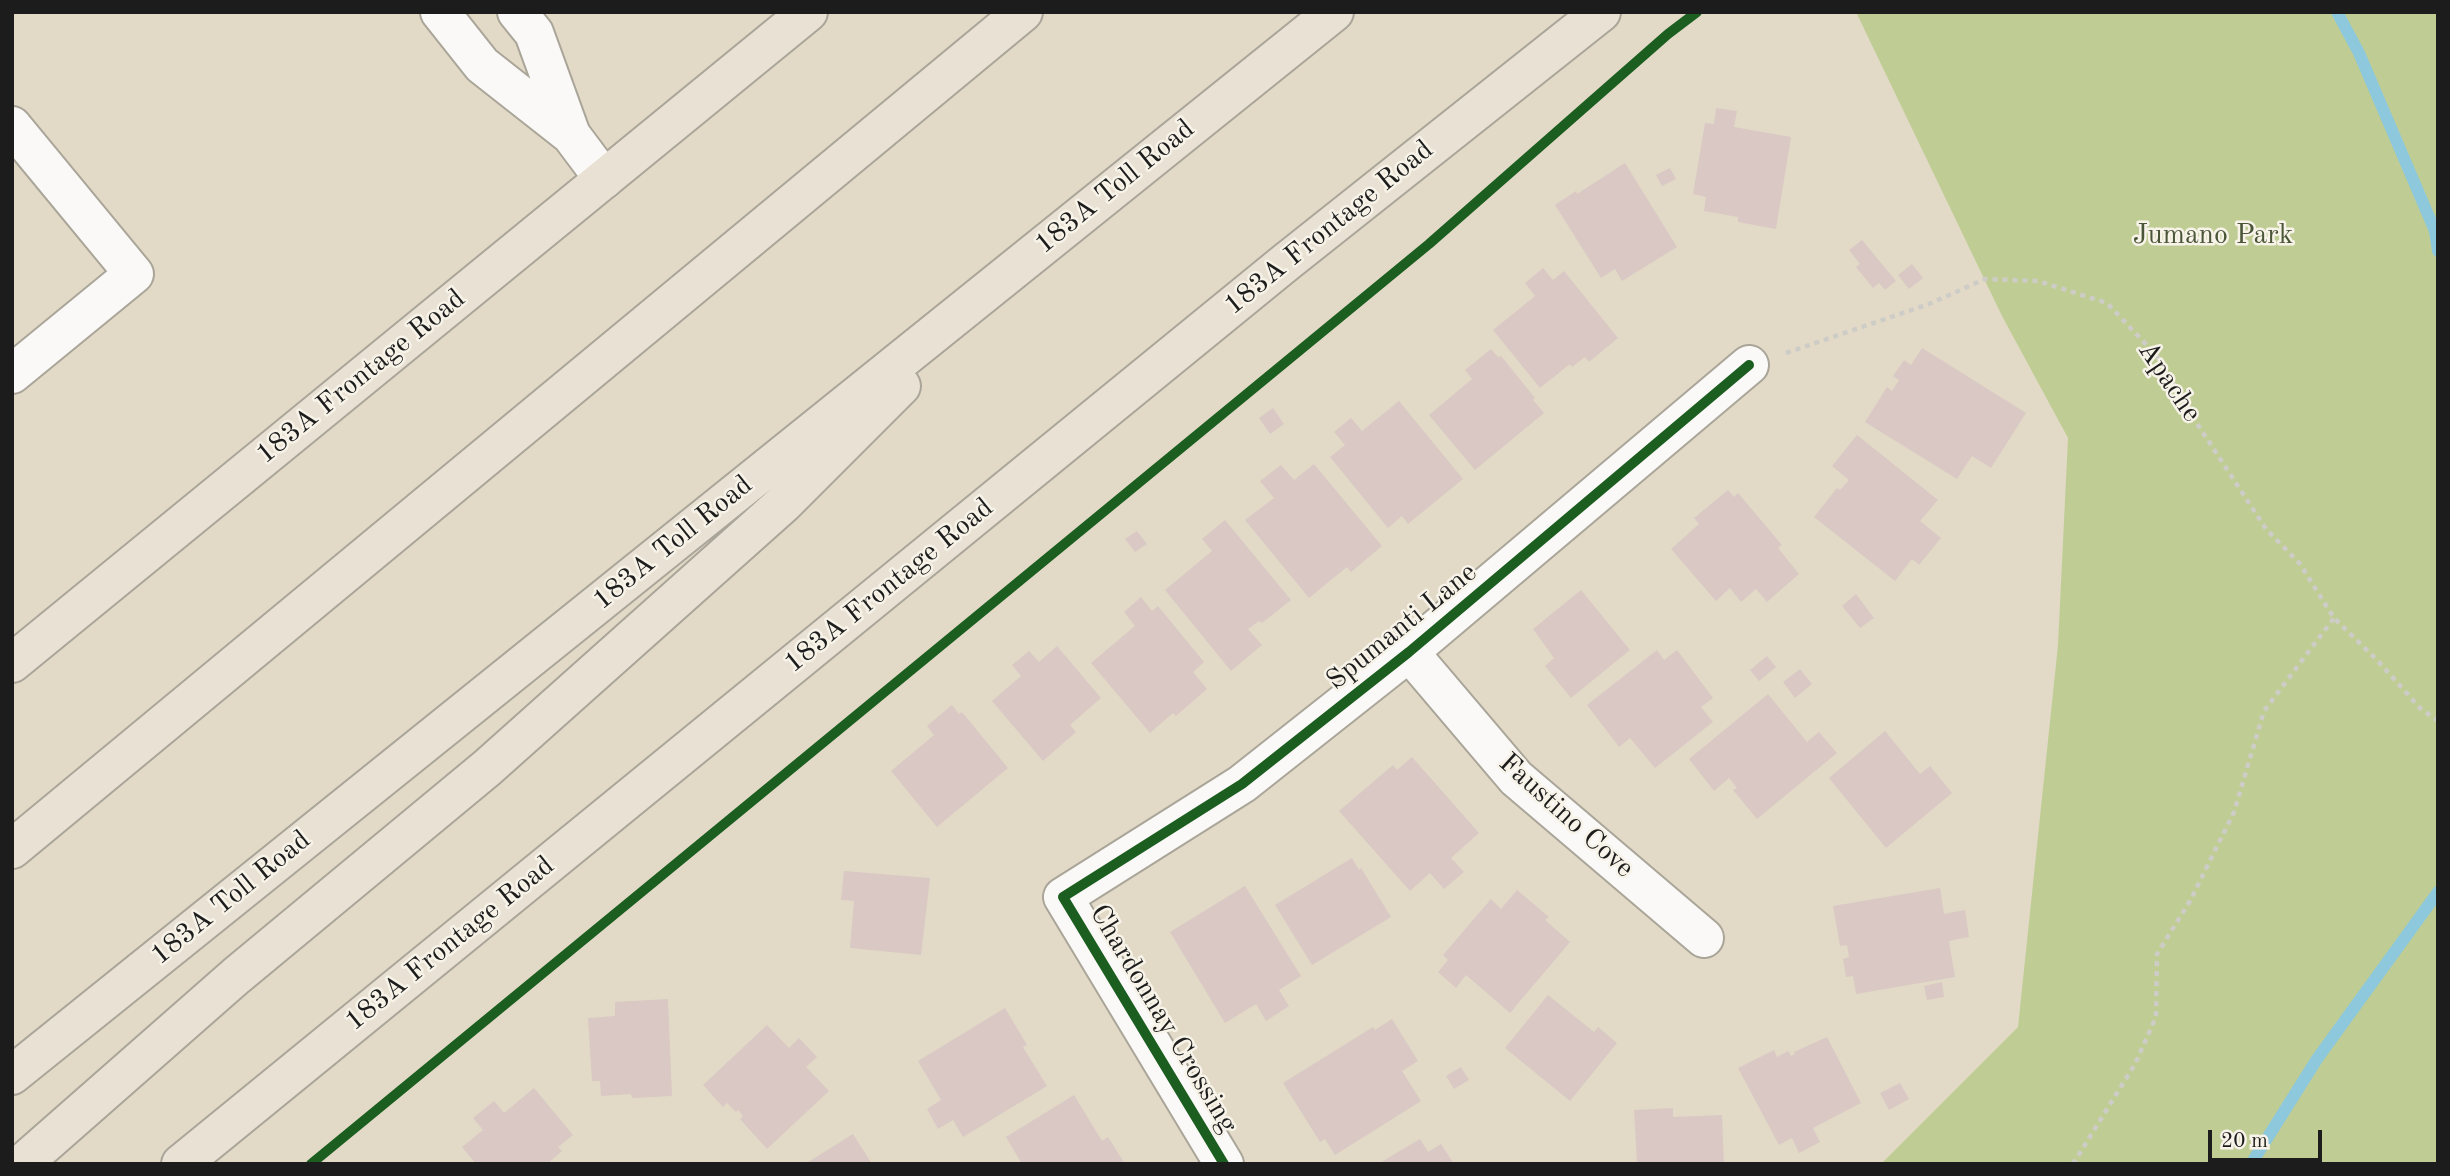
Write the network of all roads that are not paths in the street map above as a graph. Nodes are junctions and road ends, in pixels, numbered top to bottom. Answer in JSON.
{"nodes":[{"id":1,"x":440,"y":12,"type":"edge"},
{"id":2,"x":517,"y":12,"type":"edge"},
{"id":3,"x":808,"y":12,"type":"edge"},
{"id":4,"x":1023,"y":12,"type":"edge"},
{"id":5,"x":1334,"y":12,"type":"edge"},
{"id":6,"x":1601,"y":12,"type":"edge"},
{"id":7,"x":12,"y":126,"type":"edge"},
{"id":8,"x":571,"y":135,"type":"junction"},
{"id":9,"x":604,"y":179,"type":"junction"},
{"id":10,"x":1041,"y":246,"type":"junction"},
{"id":11,"x":1749,"y":365,"type":"road end"},
{"id":12,"x":12,"y":374,"type":"edge"},
{"id":13,"x":1409,"y":652,"type":"junction"},
{"id":14,"x":12,"y":663,"type":"edge"},
{"id":15,"x":12,"y":849,"type":"edge"},
{"id":16,"x":1063,"y":897,"type":"joint"},
{"id":17,"x":1704,"y":938,"type":"dead end"},
{"id":18,"x":12,"y":1075,"type":"edge"},
{"id":19,"x":22,"y":1164,"type":"edge"},
{"id":20,"x":181,"y":1164,"type":"edge"},
{"id":21,"x":1224,"y":1164,"type":"edge"}],
"edges":[{"from":1,"to":8,"type":"street"},
{"from":2,"to":8,"type":"street"},
{"from":3,"to":9,"type":"main road","name":"183A Frontage Road"},
{"from":4,"to":15,"type":"main road"},
{"from":5,"to":10,"type":"main road","name":"183A Toll Road"},
{"from":6,"to":20,"type":"main road","name":"183A Frontage Road"},
{"from":7,"to":12,"type":"street"},
{"from":8,"to":9,"type":"street"},
{"from":9,"to":14,"type":"main road","name":"183A Frontage Road"},
{"from":10,"to":18,"type":"main road","name":"183A Toll Road"},
{"from":10,"to":19,"type":"main road"},
{"from":11,"to":13,"type":"street","name":"Spumanti Lane"},
{"from":13,"to":16,"type":"street","name":"Spumanti Lane"},
{"from":13,"to":17,"type":"street","name":"Faustino Cove"},
{"from":16,"to":21,"type":"street","name":"Chardonnay Crossing"}]}
